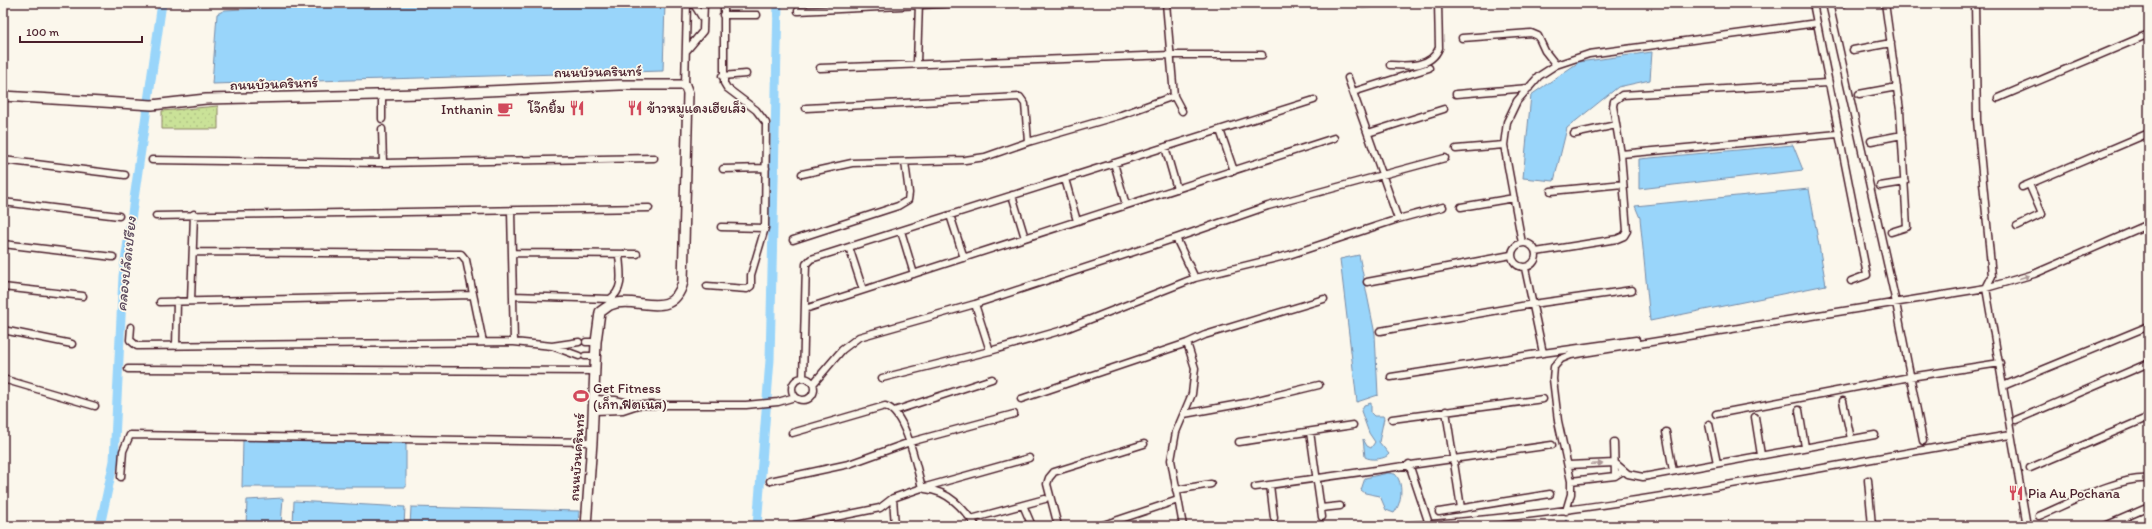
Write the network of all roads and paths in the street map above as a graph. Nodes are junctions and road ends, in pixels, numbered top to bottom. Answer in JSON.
{"nodes":[{"id":1,"x":687,"y":3,"type":"edge"},
{"id":2,"x":695,"y":3,"type":"edge"},
{"id":3,"x":704,"y":3,"type":"edge"},
{"id":4,"x":724,"y":3,"type":"edge"},
{"id":5,"x":963,"y":3,"type":"edge"},
{"id":6,"x":1166,"y":3,"type":"edge"},
{"id":7,"x":1382,"y":3,"type":"edge"},
{"id":8,"x":1438,"y":3,"type":"edge"},
{"id":9,"x":1813,"y":3,"type":"edge"},
{"id":10,"x":1829,"y":3,"type":"edge"},
{"id":11,"x":1885,"y":3,"type":"edge"},
{"id":12,"x":1975,"y":3,"type":"edge"},
{"id":13,"x":919,"y":4,"type":"edge"},
{"id":14,"x":1362,"y":4,"type":"edge"},
{"id":15,"x":798,"y":11,"type":"dead end"},
{"id":16,"x":723,"y":15,"type":"junction"},
{"id":17,"x":758,"y":15,"type":"dead end"},
{"id":18,"x":704,"y":19,"type":"junction"},
{"id":19,"x":1816,"y":23,"type":"junction"},
{"id":20,"x":2149,"y":34,"type":"edge"},
{"id":21,"x":1462,"y":38,"type":"dead end"},
{"id":22,"x":1891,"y":43,"type":"junction"},
{"id":23,"x":687,"y":50,"type":"junction"},
{"id":24,"x":1853,"y":50,"type":"dead end"},
{"id":25,"x":1171,"y":55,"type":"junction"},
{"id":26,"x":1262,"y":55,"type":"dead end"},
{"id":27,"x":917,"y":63,"type":"junction"},
{"id":28,"x":1556,"y":64,"type":"junction"},
{"id":29,"x":1390,"y":65,"type":"dead end"},
{"id":30,"x":820,"y":68,"type":"dead end"},
{"id":31,"x":1429,"y":68,"type":"dead end"},
{"id":32,"x":746,"y":74,"type":"dead end"},
{"id":33,"x":722,"y":76,"type":"junction"},
{"id":34,"x":1348,"y":78,"type":"dead end"},
{"id":35,"x":1827,"y":83,"type":"junction"},
{"id":36,"x":686,"y":85,"type":"junction"},
{"id":37,"x":1897,"y":86,"type":"junction"},
{"id":38,"x":1529,"y":88,"type":"junction"},
{"id":39,"x":1353,"y":92,"type":"junction"},
{"id":40,"x":1456,"y":94,"type":"dead end"},
{"id":41,"x":1859,"y":94,"type":"dead end"},
{"id":42,"x":382,"y":95,"type":"junction"},
{"id":43,"x":3,"y":96,"type":"edge"},
{"id":44,"x":1174,"y":96,"type":"junction"},
{"id":45,"x":1998,"y":98,"type":"dead end"},
{"id":46,"x":1314,"y":100,"type":"dead end"},
{"id":47,"x":806,"y":108,"type":"dead end"},
{"id":48,"x":1444,"y":110,"type":"dead end"},
{"id":49,"x":1182,"y":111,"type":"dead end"},
{"id":50,"x":382,"y":119,"type":"dead end"},
{"id":51,"x":1616,"y":125,"type":"junction"},
{"id":52,"x":382,"y":129,"type":"dead end"},
{"id":53,"x":1220,"y":130,"type":"junction"},
{"id":54,"x":1368,"y":133,"type":"junction"},
{"id":55,"x":2149,"y":133,"type":"edge"},
{"id":56,"x":1574,"y":134,"type":"dead end"},
{"id":57,"x":1838,"y":134,"type":"junction"},
{"id":58,"x":1902,"y":135,"type":"junction"},
{"id":59,"x":1334,"y":138,"type":"dead end"},
{"id":60,"x":1871,"y":141,"type":"dead end"},
{"id":61,"x":1028,"y":142,"type":"junction"},
{"id":62,"x":1504,"y":145,"type":"junction"},
{"id":63,"x":1165,"y":147,"type":"junction"},
{"id":64,"x":1456,"y":149,"type":"dead end"},
{"id":65,"x":1621,"y":154,"type":"junction"},
{"id":66,"x":654,"y":158,"type":"dead end"},
{"id":67,"x":1445,"y":158,"type":"dead end"},
{"id":68,"x":3,"y":160,"type":"edge"},
{"id":69,"x":152,"y":160,"type":"dead end"},
{"id":70,"x":904,"y":162,"type":"junction"},
{"id":71,"x":383,"y":163,"type":"junction"},
{"id":72,"x":1114,"y":163,"type":"junction"},
{"id":73,"x":766,"y":168,"type":"junction"},
{"id":74,"x":723,"y":169,"type":"dead end"},
{"id":75,"x":1234,"y":170,"type":"junction"},
{"id":76,"x":802,"y":174,"type":"dead end"},
{"id":77,"x":125,"y":175,"type":"dead end"},
{"id":78,"x":1383,"y":175,"type":"junction"},
{"id":79,"x":1065,"y":179,"type":"junction"},
{"id":80,"x":1904,"y":182,"type":"junction"},
{"id":81,"x":1623,"y":184,"type":"junction"},
{"id":82,"x":2029,"y":184,"type":"junction"},
{"id":83,"x":1880,"y":186,"type":"dead end"},
{"id":84,"x":2022,"y":187,"type":"dead end"},
{"id":85,"x":1177,"y":189,"type":"junction"},
{"id":86,"x":1551,"y":191,"type":"dead end"},
{"id":87,"x":1012,"y":195,"type":"junction"},
{"id":88,"x":1514,"y":198,"type":"junction"},
{"id":89,"x":3,"y":202,"type":"edge"},
{"id":90,"x":1126,"y":205,"type":"junction"},
{"id":91,"x":1443,"y":207,"type":"dead end"},
{"id":92,"x":1461,"y":207,"type":"dead end"},
{"id":93,"x":649,"y":208,"type":"dead end"},
{"id":94,"x":511,"y":211,"type":"junction"},
{"id":95,"x":194,"y":214,"type":"junction"},
{"id":96,"x":950,"y":215,"type":"junction"},
{"id":97,"x":120,"y":216,"type":"dead end"},
{"id":98,"x":156,"y":216,"type":"dead end"},
{"id":99,"x":1398,"y":219,"type":"junction"},
{"id":100,"x":1077,"y":221,"type":"junction"},
{"id":101,"x":2149,"y":224,"type":"edge"},
{"id":102,"x":2017,"y":226,"type":"dead end"},
{"id":103,"x":720,"y":227,"type":"dead end"},
{"id":104,"x":765,"y":228,"type":"junction"},
{"id":105,"x":901,"y":230,"type":"junction"},
{"id":106,"x":1891,"y":232,"type":"dead end"},
{"id":107,"x":1025,"y":238,"type":"junction"},
{"id":108,"x":1176,"y":238,"type":"junction"},
{"id":109,"x":793,"y":240,"type":"dead end"},
{"id":110,"x":1522,"y":243,"type":"junction"},
{"id":111,"x":3,"y":244,"type":"edge"},
{"id":112,"x":850,"y":247,"type":"junction"},
{"id":113,"x":193,"y":252,"type":"junction"},
{"id":114,"x":1536,"y":252,"type":"junction"},
{"id":115,"x":512,"y":253,"type":"junction"},
{"id":116,"x":637,"y":254,"type":"dead end"},
{"id":117,"x":619,"y":255,"type":"junction"},
{"id":118,"x":1511,"y":255,"type":"junction"},
{"id":119,"x":113,"y":257,"type":"dead end"},
{"id":120,"x":964,"y":258,"type":"junction"},
{"id":121,"x":1525,"y":268,"type":"junction"},
{"id":122,"x":914,"y":274,"type":"junction"},
{"id":123,"x":1195,"y":278,"type":"junction"},
{"id":124,"x":1851,"y":281,"type":"dead end"},
{"id":125,"x":1367,"y":282,"type":"dead end"},
{"id":126,"x":707,"y":286,"type":"dead end"},
{"id":127,"x":3,"y":287,"type":"edge"},
{"id":128,"x":1986,"y":288,"type":"junction"},
{"id":129,"x":863,"y":290,"type":"junction"},
{"id":130,"x":1632,"y":290,"type":"dead end"},
{"id":131,"x":473,"y":295,"type":"junction"},
{"id":132,"x":83,"y":296,"type":"dead end"},
{"id":133,"x":513,"y":296,"type":"junction"},
{"id":134,"x":1324,"y":299,"type":"dead end"},
{"id":135,"x":191,"y":301,"type":"junction"},
{"id":136,"x":160,"y":302,"type":"dead end"},
{"id":137,"x":177,"y":302,"type":"junction"},
{"id":138,"x":1896,"y":303,"type":"junction"},
{"id":139,"x":975,"y":304,"type":"junction"},
{"id":140,"x":1533,"y":304,"type":"junction"},
{"id":141,"x":805,"y":308,"type":"junction"},
{"id":142,"x":2149,"y":326,"type":"edge"},
{"id":143,"x":131,"y":327,"type":"dead end"},
{"id":144,"x":3,"y":330,"type":"edge"},
{"id":145,"x":1380,"y":331,"type":"dead end"},
{"id":146,"x":1636,"y":340,"type":"dead end"},
{"id":147,"x":483,"y":342,"type":"junction"},
{"id":148,"x":514,"y":342,"type":"junction"},
{"id":149,"x":579,"y":342,"type":"dead end"},
{"id":150,"x":586,"y":342,"type":"dead end"},
{"id":151,"x":596,"y":342,"type":"junction"},
{"id":152,"x":1187,"y":343,"type":"junction"},
{"id":153,"x":72,"y":344,"type":"dead end"},
{"id":154,"x":176,"y":346,"type":"junction"},
{"id":155,"x":552,"y":346,"type":"junction"},
{"id":156,"x":990,"y":352,"type":"junction"},
{"id":157,"x":1543,"y":353,"type":"junction"},
{"id":158,"x":595,"y":356,"type":"junction"},
{"id":159,"x":2000,"y":363,"type":"junction"},
{"id":160,"x":2149,"y":363,"type":"edge"},
{"id":161,"x":128,"y":369,"type":"dead end"},
{"id":162,"x":594,"y":371,"type":"junction"},
{"id":163,"x":1391,"y":377,"type":"dead end"},
{"id":164,"x":1910,"y":377,"type":"junction"},
{"id":165,"x":803,"y":378,"type":"junction"},
{"id":166,"x":882,"y":378,"type":"dead end"},
{"id":167,"x":3,"y":379,"type":"edge"},
{"id":168,"x":992,"y":379,"type":"dead end"},
{"id":169,"x":813,"y":384,"type":"junction"},
{"id":170,"x":1318,"y":385,"type":"dead end"},
{"id":171,"x":2003,"y":386,"type":"junction"},
{"id":172,"x":795,"y":397,"type":"junction"},
{"id":173,"x":594,"y":399,"type":"junction"},
{"id":174,"x":1543,"y":399,"type":"dead end"},
{"id":175,"x":1021,"y":400,"type":"dead end"},
{"id":176,"x":1843,"y":401,"type":"dead end"},
{"id":177,"x":638,"y":405,"type":"junction"},
{"id":178,"x":95,"y":406,"type":"dead end"},
{"id":179,"x":1799,"y":410,"type":"dead end"},
{"id":180,"x":594,"y":411,"type":"junction"},
{"id":181,"x":894,"y":411,"type":"junction"},
{"id":182,"x":1446,"y":411,"type":"junction"},
{"id":183,"x":1014,"y":414,"type":"dead end"},
{"id":184,"x":1184,"y":414,"type":"junction"},
{"id":185,"x":1716,"y":414,"type":"dead end"},
{"id":186,"x":1755,"y":417,"type":"dead end"},
{"id":187,"x":2149,"y":417,"type":"edge"},
{"id":188,"x":1392,"y":419,"type":"dead end"},
{"id":189,"x":2016,"y":420,"type":"dead end"},
{"id":190,"x":1709,"y":424,"type":"dead end"},
{"id":191,"x":1353,"y":426,"type":"dead end"},
{"id":192,"x":1310,"y":432,"type":"junction"},
{"id":193,"x":1666,"y":432,"type":"dead end"},
{"id":194,"x":792,"y":433,"type":"dead end"},
{"id":195,"x":1875,"y":435,"type":"dead end"},
{"id":196,"x":2010,"y":435,"type":"junction"},
{"id":197,"x":1851,"y":439,"type":"junction"},
{"id":198,"x":1923,"y":441,"type":"dead end"},
{"id":199,"x":592,"y":442,"type":"junction"},
{"id":200,"x":910,"y":442,"type":"junction"},
{"id":201,"x":1239,"y":442,"type":"dead end"},
{"id":202,"x":1614,"y":442,"type":"dead end"},
{"id":203,"x":1144,"y":444,"type":"dead end"},
{"id":204,"x":1552,"y":445,"type":"dead end"},
{"id":205,"x":1805,"y":448,"type":"junction"},
{"id":206,"x":1762,"y":455,"type":"junction"},
{"id":207,"x":1028,"y":458,"type":"dead end"},
{"id":208,"x":1454,"y":459,"type":"junction"},
{"id":209,"x":1615,"y":463,"type":"junction"},
{"id":210,"x":1717,"y":463,"type":"junction"},
{"id":211,"x":1409,"y":464,"type":"junction"},
{"id":212,"x":1568,"y":465,"type":"junction"},
{"id":213,"x":2030,"y":468,"type":"dead end"},
{"id":214,"x":1623,"y":471,"type":"junction"},
{"id":215,"x":1673,"y":471,"type":"junction"},
{"id":216,"x":1615,"y":476,"type":"junction"},
{"id":217,"x":121,"y":477,"type":"dead end"},
{"id":218,"x":1316,"y":478,"type":"junction"},
{"id":219,"x":1571,"y":480,"type":"junction"},
{"id":220,"x":1868,"y":480,"type":"dead end"},
{"id":221,"x":2149,"y":480,"type":"edge"},
{"id":222,"x":770,"y":481,"type":"dead end"},
{"id":223,"x":1211,"y":484,"type":"dead end"},
{"id":224,"x":1270,"y":485,"type":"junction"},
{"id":225,"x":1255,"y":487,"type":"dead end"},
{"id":226,"x":922,"y":488,"type":"junction"},
{"id":227,"x":1176,"y":490,"type":"junction"},
{"id":228,"x":1550,"y":494,"type":"dead end"},
{"id":229,"x":893,"y":498,"type":"junction"},
{"id":230,"x":1045,"y":499,"type":"dead end"},
{"id":231,"x":1178,"y":500,"type":"junction"},
{"id":232,"x":1023,"y":505,"type":"junction"},
{"id":233,"x":1340,"y":506,"type":"dead end"},
{"id":234,"x":2149,"y":507,"type":"edge"},
{"id":235,"x":1320,"y":508,"type":"junction"},
{"id":236,"x":1461,"y":508,"type":"junction"},
{"id":237,"x":1566,"y":510,"type":"junction"},
{"id":238,"x":1439,"y":512,"type":"dead end"},
{"id":239,"x":2039,"y":516,"type":"dead end"},
{"id":240,"x":1322,"y":517,"type":"dead end"},
{"id":241,"x":1274,"y":518,"type":"dead end"},
{"id":242,"x":971,"y":519,"type":"junction"},
{"id":243,"x":1495,"y":519,"type":"junction"},
{"id":244,"x":1429,"y":524,"type":"junction"},
{"id":245,"x":1470,"y":524,"type":"edge"},
{"id":246,"x":586,"y":526,"type":"edge"},
{"id":247,"x":790,"y":526,"type":"edge"},
{"id":248,"x":895,"y":526,"type":"edge"},
{"id":249,"x":976,"y":526,"type":"edge"},
{"id":250,"x":1032,"y":526,"type":"edge"},
{"id":251,"x":1058,"y":526,"type":"edge"},
{"id":252,"x":1100,"y":526,"type":"edge"},
{"id":253,"x":1183,"y":526,"type":"edge"},
{"id":254,"x":1403,"y":526,"type":"edge"},
{"id":255,"x":1491,"y":526,"type":"edge"},
{"id":256,"x":1872,"y":526,"type":"edge"},
{"id":257,"x":2027,"y":526,"type":"edge"},
{"id":258,"x":2105,"y":526,"type":"edge"}],
"edges":[{"from":1,"to":23,"type":"street"},
{"from":2,"to":18,"type":"street"},
{"from":3,"to":18,"type":"street"},
{"from":4,"to":16,"type":"street"},
{"from":5,"to":13,"type":"street"},
{"from":6,"to":25,"type":"street"},
{"from":7,"to":14,"type":"street"},
{"from":8,"to":29,"type":"street"},
{"from":9,"to":19,"type":"street"},
{"from":10,"to":138,"type":"street"},
{"from":11,"to":22,"type":"street"},
{"from":12,"to":128,"type":"street"},
{"from":13,"to":15,"type":"street"},
{"from":13,"to":27,"type":"street"},
{"from":16,"to":17,"type":"street"},
{"from":16,"to":33,"type":"street"},
{"from":18,"to":23,"type":"street"},
{"from":19,"to":28,"type":"street"},
{"from":19,"to":35,"type":"street"},
{"from":20,"to":45,"type":"street"},
{"from":21,"to":28,"type":"street"},
{"from":22,"to":24,"type":"street"},
{"from":22,"to":37,"type":"street"},
{"from":23,"to":36,"type":"street"},
{"from":25,"to":26,"type":"street"},
{"from":25,"to":27,"type":"street"},
{"from":25,"to":44,"type":"street"},
{"from":27,"to":30,"type":"street"},
{"from":28,"to":38,"type":"street"},
{"from":31,"to":39,"type":"street"},
{"from":32,"to":33,"type":"street"},
{"from":33,"to":73,"type":"street"},
{"from":34,"to":39,"type":"street"},
{"from":35,"to":51,"type":"street"},
{"from":35,"to":57,"type":"street"},
{"from":36,"to":42,"type":"street","name":"ถนนบัวนครินทร์"},
{"from":36,"to":151,"type":"street","name":"ถนนบัวนครินทร์"},
{"from":37,"to":41,"type":"street"},
{"from":37,"to":58,"type":"street"},
{"from":38,"to":40,"type":"street"},
{"from":38,"to":62,"type":"street"},
{"from":39,"to":54,"type":"street"},
{"from":42,"to":43,"type":"street","name":"ถนนบัวนครินทร์"},
{"from":42,"to":50,"type":"street"},
{"from":44,"to":49,"type":"street"},
{"from":44,"to":61,"type":"street"},
{"from":46,"to":53,"type":"street"},
{"from":47,"to":61,"type":"street"},
{"from":48,"to":54,"type":"street"},
{"from":51,"to":56,"type":"street"},
{"from":51,"to":65,"type":"street"},
{"from":52,"to":71,"type":"street"},
{"from":53,"to":63,"type":"street"},
{"from":53,"to":75,"type":"street"},
{"from":54,"to":78,"type":"street"},
{"from":55,"to":82,"type":"street"},
{"from":57,"to":65,"type":"street"},
{"from":57,"to":124,"type":"street"},
{"from":58,"to":60,"type":"street"},
{"from":58,"to":80,"type":"street"},
{"from":59,"to":75,"type":"street"},
{"from":61,"to":70,"type":"street"},
{"from":62,"to":64,"type":"street"},
{"from":62,"to":88,"type":"street"},
{"from":63,"to":72,"type":"street"},
{"from":63,"to":85,"type":"street"},
{"from":65,"to":81,"type":"street"},
{"from":66,"to":71,"type":"street"},
{"from":67,"to":78,"type":"street"},
{"from":68,"to":77,"type":"street"},
{"from":69,"to":71,"type":"street"},
{"from":70,"to":76,"type":"street"},
{"from":70,"to":109,"type":"street"},
{"from":72,"to":79,"type":"street"},
{"from":72,"to":90,"type":"street"},
{"from":73,"to":74,"type":"street"},
{"from":73,"to":104,"type":"street"},
{"from":75,"to":85,"type":"street"},
{"from":78,"to":99,"type":"street"},
{"from":78,"to":108,"type":"street"},
{"from":79,"to":87,"type":"street"},
{"from":79,"to":100,"type":"street"},
{"from":80,"to":83,"type":"street"},
{"from":80,"to":106,"type":"street"},
{"from":81,"to":86,"type":"street"},
{"from":81,"to":114,"type":"street"},
{"from":82,"to":84,"type":"street"},
{"from":82,"to":102,"type":"street"},
{"from":85,"to":90,"type":"street"},
{"from":87,"to":96,"type":"street"},
{"from":87,"to":107,"type":"street"},
{"from":88,"to":92,"type":"street"},
{"from":88,"to":110,"type":"street"},
{"from":89,"to":97,"type":"street"},
{"from":90,"to":100,"type":"street"},
{"from":91,"to":99,"type":"street"},
{"from":93,"to":94,"type":"street"},
{"from":94,"to":95,"type":"street"},
{"from":94,"to":115,"type":"street"},
{"from":95,"to":98,"type":"street"},
{"from":95,"to":113,"type":"street"},
{"from":96,"to":105,"type":"street"},
{"from":96,"to":120,"type":"street"},
{"from":99,"to":123,"type":"street"},
{"from":100,"to":107,"type":"street"},
{"from":128,"to":101,"type":"street","one_way":true},
{"from":103,"to":104,"type":"street"},
{"from":104,"to":126,"type":"street"},
{"from":105,"to":112,"type":"street"},
{"from":105,"to":122,"type":"street"},
{"from":107,"to":120,"type":"street"},
{"from":108,"to":123,"type":"street"},
{"from":108,"to":139,"type":"street"},
{"from":110,"to":114,"type":"street"},
{"from":110,"to":118,"type":"street"},
{"from":111,"to":119,"type":"street"},
{"from":112,"to":129,"type":"street"},
{"from":112,"to":141,"type":"street"},
{"from":113,"to":131,"type":"street"},
{"from":113,"to":135,"type":"street"},
{"from":114,"to":121,"type":"street"},
{"from":115,"to":117,"type":"street"},
{"from":115,"to":133,"type":"street"},
{"from":116,"to":117,"type":"street"},
{"from":117,"to":133,"type":"street"},
{"from":118,"to":121,"type":"street"},
{"from":118,"to":125,"type":"street"},
{"from":120,"to":122,"type":"street"},
{"from":121,"to":140,"type":"street"},
{"from":122,"to":129,"type":"street"},
{"from":123,"to":156,"type":"street"},
{"from":127,"to":132,"type":"street"},
{"from":128,"to":138,"type":"street"},
{"from":128,"to":159,"type":"street"},
{"from":129,"to":141,"type":"street"},
{"from":130,"to":140,"type":"street"},
{"from":131,"to":135,"type":"street"},
{"from":131,"to":147,"type":"street"},
{"from":133,"to":148,"type":"street"},
{"from":134,"to":152,"type":"street"},
{"from":135,"to":137,"type":"street"},
{"from":136,"to":137,"type":"street"},
{"from":137,"to":154,"type":"street"},
{"from":138,"to":164,"type":"street"},
{"from":138,"to":212,"type":"street"},
{"from":139,"to":156,"type":"street"},
{"from":139,"to":169,"type":"street"},
{"from":140,"to":145,"type":"street"},
{"from":140,"to":157,"type":"street"},
{"from":141,"to":165,"type":"street"},
{"from":142,"to":171,"type":"street"},
{"from":143,"to":154,"type":"street"},
{"from":144,"to":153,"type":"street"},
{"from":146,"to":157,"type":"street"},
{"from":147,"to":148,"type":"street"},
{"from":147,"to":154,"type":"street"},
{"from":148,"to":155,"type":"street"},
{"from":149,"to":155,"type":"street"},
{"from":150,"to":151,"type":"street"},
{"from":151,"to":158,"type":"street","name":"ถนนบัวนครินทร์"},
{"from":152,"to":175,"type":"street"},
{"from":152,"to":184,"type":"street"},
{"from":155,"to":158,"type":"street"},
{"from":156,"to":166,"type":"street"},
{"from":157,"to":163,"type":"street"},
{"from":158,"to":162,"type":"street","name":"ถนนบัวนครินทร์"},
{"from":159,"to":164,"type":"street"},
{"from":159,"to":171,"type":"street"},
{"from":160,"to":189,"type":"street"},
{"from":161,"to":162,"type":"street"},
{"from":162,"to":173,"type":"street","name":"ถนนบัวนครินทร์"},
{"from":164,"to":185,"type":"street"},
{"from":164,"to":198,"type":"street"},
{"from":165,"to":169,"type":"street"},
{"from":165,"to":172,"type":"street"},
{"from":167,"to":178,"type":"street"},
{"from":168,"to":181,"type":"street"},
{"from":169,"to":172,"type":"street"},
{"from":170,"to":184,"type":"street"},
{"from":171,"to":196,"type":"street"},
{"from":172,"to":177,"type":"street"},
{"from":173,"to":177,"type":"street"},
{"from":173,"to":180,"type":"street","name":"ถนนบัวนครินทร์"},
{"from":174,"to":182,"type":"street"},
{"from":176,"to":197,"type":"street"},
{"from":177,"to":180,"type":"street"},
{"from":179,"to":205,"type":"street"},
{"from":180,"to":199,"type":"street","name":"ถนนบัวนครินทร์"},
{"from":181,"to":194,"type":"street"},
{"from":181,"to":200,"type":"street"},
{"from":182,"to":188,"type":"street"},
{"from":182,"to":208,"type":"street"},
{"from":183,"to":200,"type":"street"},
{"from":184,"to":227,"type":"street"},
{"from":186,"to":206,"type":"street"},
{"from":187,"to":213,"type":"street"},
{"from":190,"to":210,"type":"street"},
{"from":191,"to":192,"type":"street"},
{"from":192,"to":201,"type":"street"},
{"from":192,"to":218,"type":"street"},
{"from":193,"to":215,"type":"street"},
{"from":195,"to":197,"type":"street"},
{"from":196,"to":237,"type":"street"},
{"from":196,"to":257,"type":"street"},
{"from":197,"to":205,"type":"street"},
{"from":199,"to":217,"type":"street"},
{"from":199,"to":246,"type":"street","name":"ถนนบัวนครินทร์"},
{"from":200,"to":222,"type":"street"},
{"from":200,"to":226,"type":"street"},
{"from":202,"to":209,"type":"street"},
{"from":203,"to":251,"type":"street"},
{"from":204,"to":208,"type":"street"},
{"from":205,"to":206,"type":"street"},
{"from":206,"to":210,"type":"street"},
{"from":207,"to":226,"type":"street"},
{"from":208,"to":211,"type":"street"},
{"from":208,"to":236,"type":"street"},
{"from":212,"to":209,"type":"street","one_way":true},
{"from":209,"to":214,"type":"street"},
{"from":209,"to":216,"type":"street"},
{"from":210,"to":215,"type":"street"},
{"from":211,"to":218,"type":"street"},
{"from":211,"to":244,"type":"street"},
{"from":212,"to":219,"type":"street"},
{"from":214,"to":215,"type":"street"},
{"from":214,"to":216,"type":"street"},
{"from":216,"to":219,"type":"street"},
{"from":218,"to":224,"type":"street"},
{"from":218,"to":235,"type":"street"},
{"from":219,"to":237,"type":"street"},
{"from":220,"to":256,"type":"street"},
{"from":221,"to":239,"type":"street"},
{"from":223,"to":227,"type":"street"},
{"from":224,"to":225,"type":"street"},
{"from":224,"to":241,"type":"street"},
{"from":226,"to":229,"type":"street"},
{"from":226,"to":242,"type":"street"},
{"from":227,"to":231,"type":"street"},
{"from":228,"to":236,"type":"street"},
{"from":229,"to":247,"type":"street"},
{"from":229,"to":248,"type":"street"},
{"from":230,"to":232,"type":"street"},
{"from":231,"to":252,"type":"street"},
{"from":231,"to":253,"type":"street"},
{"from":232,"to":242,"type":"street"},
{"from":232,"to":250,"type":"street"},
{"from":233,"to":235,"type":"street"},
{"from":234,"to":258,"type":"street"},
{"from":235,"to":240,"type":"street"},
{"from":236,"to":238,"type":"street"},
{"from":237,"to":243,"type":"street"},
{"from":242,"to":249,"type":"street"},
{"from":243,"to":245,"type":"street"},
{"from":243,"to":255,"type":"street"},
{"from":244,"to":245,"type":"street"},
{"from":244,"to":254,"type":"street"}]}
